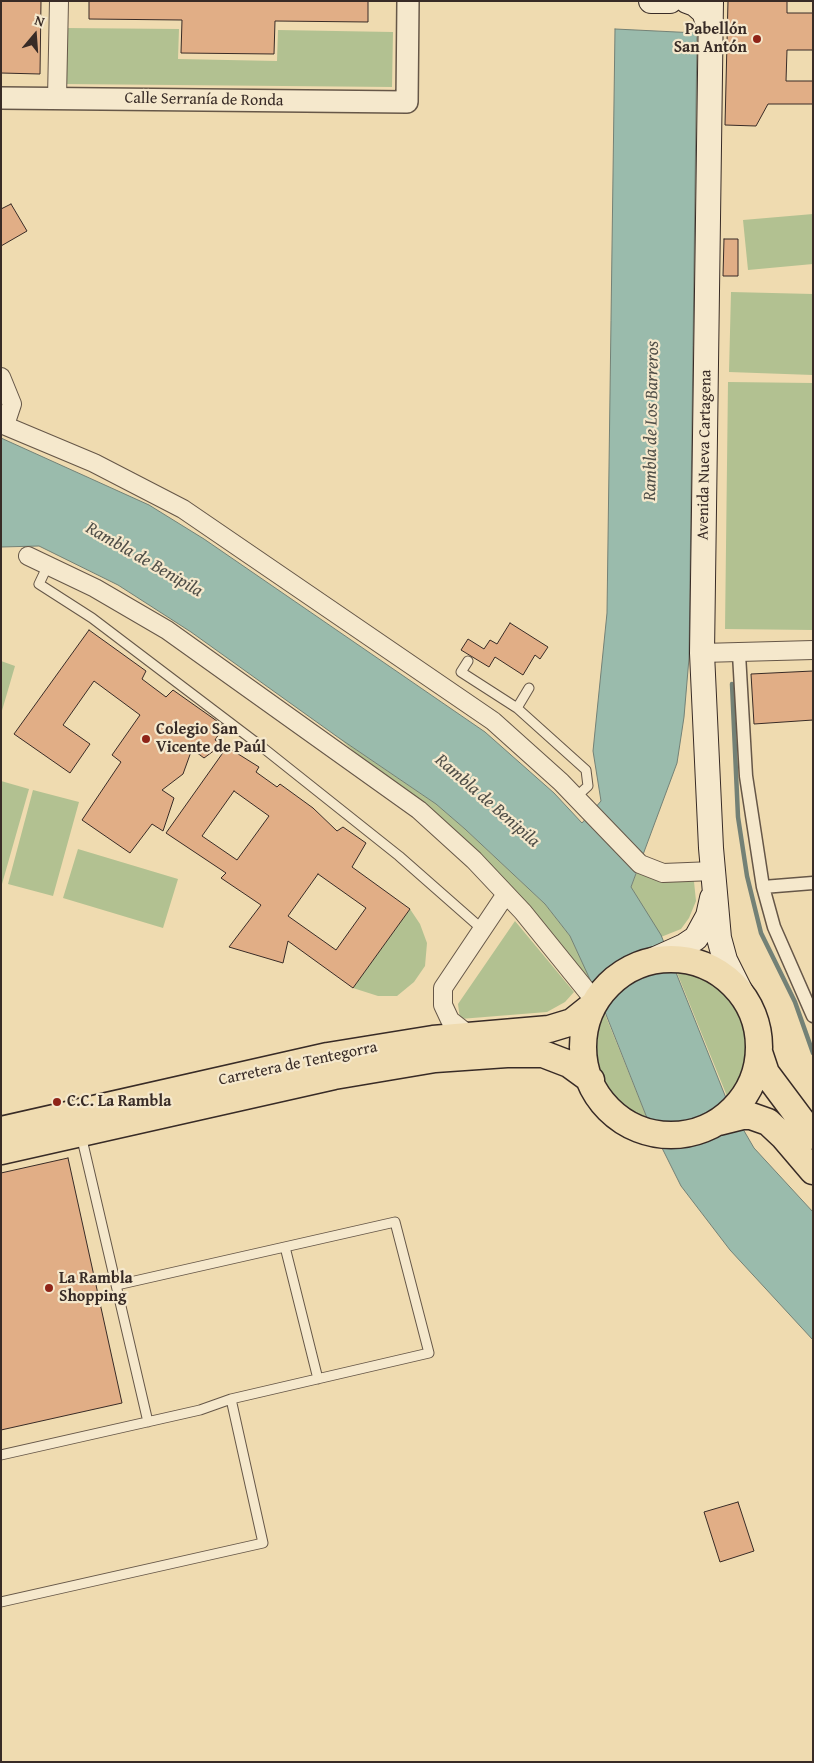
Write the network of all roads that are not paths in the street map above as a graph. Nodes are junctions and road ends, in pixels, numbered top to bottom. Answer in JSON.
{"nodes":[{"id":1,"x":59,"y":1,"type":"edge"},
{"id":2,"x":408,"y":1,"type":"edge"},
{"id":3,"x":669,"y":1,"type":"edge"},
{"id":4,"x":712,"y":1,"type":"edge"},
{"id":5,"x":711,"y":33,"type":"junction"},
{"id":6,"x":1,"y":98,"type":"edge"},
{"id":7,"x":57,"y":98,"type":"junction"},
{"id":8,"x":1,"y":378,"type":"edge"},
{"id":9,"x":3,"y":424,"type":"edge"},
{"id":10,"x":28,"y":556,"type":"dead end"},
{"id":11,"x":48,"y":565,"type":"junction"},
{"id":12,"x":813,"y":650,"type":"edge"},
{"id":13,"x":702,"y":654,"type":"junction"},
{"id":14,"x":739,"y":654,"type":"junction"},
{"id":15,"x":468,"y":661,"type":"dead end"},
{"id":16,"x":529,"y":688,"type":"dead end"},
{"id":17,"x":517,"y":708,"type":"junction"},
{"id":18,"x":576,"y":797,"type":"junction"},
{"id":19,"x":713,"y":874,"type":"junction"},
{"id":20,"x":813,"y":883,"type":"edge"},
{"id":21,"x":762,"y":887,"type":"junction"},
{"id":22,"x":506,"y":894,"type":"junction"},
{"id":23,"x":482,"y":929,"type":"junction"},
{"id":24,"x":664,"y":957,"type":"junction"},
{"id":25,"x":744,"y":998,"type":"junction"},
{"id":26,"x":595,"y":1001,"type":"junction"},
{"id":27,"x":813,"y":1016,"type":"edge"},
{"id":28,"x":476,"y":1035,"type":"junction"},
{"id":29,"x":759,"y":1052,"type":"junction"},
{"id":30,"x":591,"y":1080,"type":"junction"},
{"id":31,"x":729,"y":1117,"type":"junction"},
{"id":32,"x":3,"y":1132,"type":"edge"},
{"id":33,"x":80,"y":1133,"type":"junction"},
{"id":34,"x":813,"y":1136,"type":"edge"},
{"id":35,"x":813,"y":1172,"type":"edge"},
{"id":36,"x":285,"y":1247,"type":"junction"},
{"id":37,"x":117,"y":1285,"type":"junction"},
{"id":38,"x":318,"y":1379,"type":"junction"},
{"id":39,"x":230,"y":1399,"type":"junction"},
{"id":40,"x":148,"y":1422,"type":"junction"},
{"id":41,"x":1,"y":1455,"type":"edge"},
{"id":42,"x":1,"y":1602,"type":"edge"}],
"edges":[{"from":1,"to":7,"type":"street"},
{"from":2,"to":7,"type":"street","name":"Calle Serranía de Ronda"},
{"from":3,"to":5,"type":"main road","name":"Avenida Nueva Cartagena"},
{"from":4,"to":5,"type":"main road","name":"Avenida Nueva Cartagena"},
{"from":5,"to":13,"type":"main road","name":"Avenida Nueva Cartagena"},
{"from":6,"to":7,"type":"street","name":"Calle Serranía de Ronda"},
{"from":8,"to":9,"type":"street"},
{"from":9,"to":18,"type":"street"},
{"from":10,"to":11,"type":"street"},
{"from":11,"to":22,"type":"street"},
{"from":11,"to":23,"type":"lane"},
{"from":12,"to":14,"type":"street"},
{"from":13,"to":14,"type":"street"},
{"from":13,"to":19,"type":"main road","name":"Avenida Nueva Cartagena"},
{"from":14,"to":21,"type":"street"},
{"from":15,"to":17,"type":"lane"},
{"from":16,"to":17,"type":"lane"},
{"from":17,"to":18,"type":"lane"},
{"from":18,"to":19,"type":"street"},
{"from":19,"to":24,"type":"main road","name":"Avenida Nueva Cartagena"},
{"from":19,"to":25,"type":"main road","name":"Avenida Nueva Cartagena"},
{"from":20,"to":21,"type":"street"},
{"from":21,"to":27,"type":"street"},
{"from":22,"to":23,"type":"street"},
{"from":22,"to":26,"type":"street"},
{"from":23,"to":28,"type":"street"},
{"from":24,"to":25,"type":"main road"},
{"from":24,"to":26,"type":"main road"},
{"from":25,"to":29,"type":"main road"},
{"from":26,"to":28,"type":"main road","name":"Carretera de Tentegorra"},
{"from":26,"to":30,"type":"main road"},
{"from":28,"to":32,"type":"main road","name":"Carretera de Tentegorra"},
{"from":29,"to":31,"type":"main road"},
{"from":29,"to":34,"type":"main road"},
{"from":30,"to":31,"type":"main road"},
{"from":30,"to":33,"type":"main road","name":"Carretera de Tentegorra"},
{"from":31,"to":35,"type":"main road"},
{"from":32,"to":33,"type":"main road","name":"Carretera de Tentegorra"},
{"from":33,"to":37,"type":"lane"},
{"from":36,"to":37,"type":"lane"},
{"from":36,"to":38,"type":"lane"},
{"from":36,"to":38,"type":"lane"},
{"from":37,"to":40,"type":"lane"},
{"from":38,"to":39,"type":"lane"},
{"from":39,"to":40,"type":"lane"},
{"from":39,"to":42,"type":"lane"},
{"from":40,"to":41,"type":"lane"}]}
